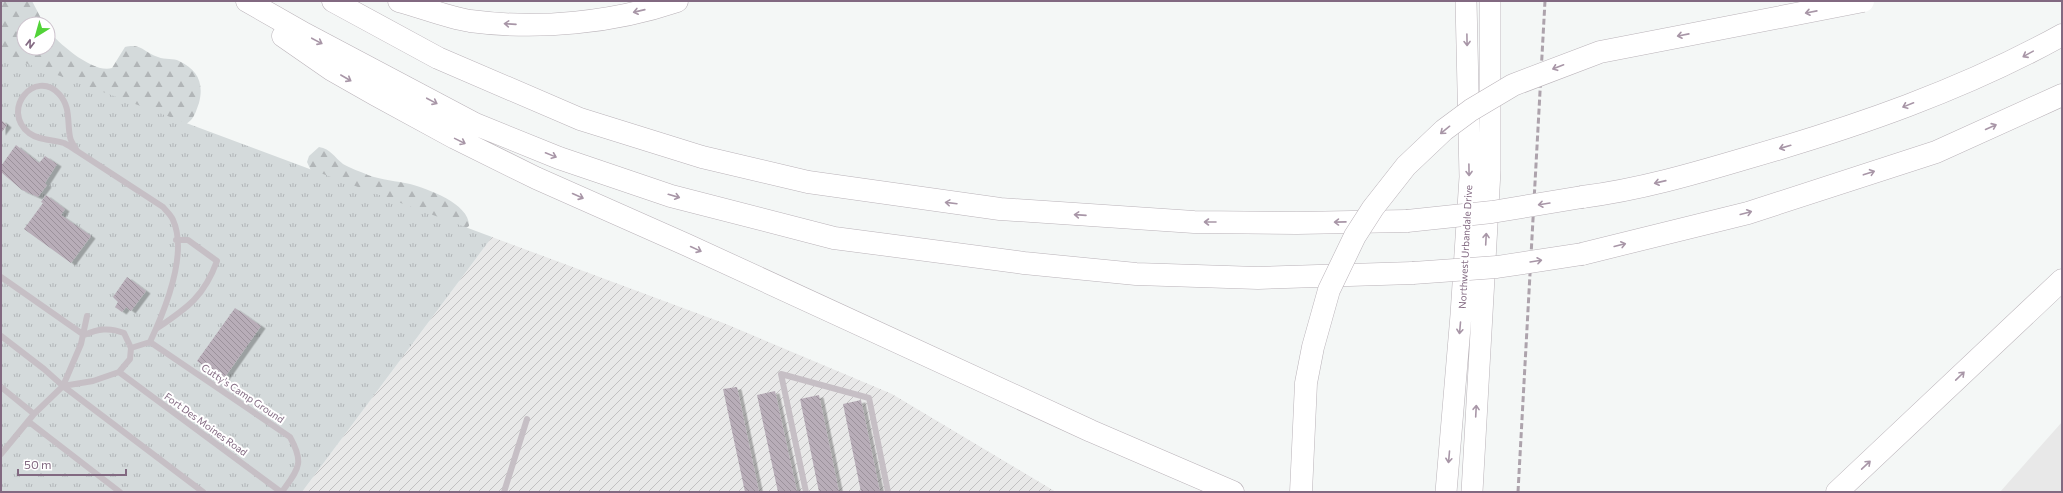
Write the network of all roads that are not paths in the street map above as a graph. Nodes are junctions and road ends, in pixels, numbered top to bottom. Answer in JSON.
{"nodes":[{"id":1,"x":233,"y":1,"type":"edge"},
{"id":2,"x":247,"y":1,"type":"edge"},
{"id":3,"x":333,"y":1,"type":"edge"},
{"id":4,"x":400,"y":1,"type":"edge"},
{"id":5,"x":677,"y":1,"type":"edge"},
{"id":6,"x":1466,"y":1,"type":"edge"},
{"id":7,"x":1490,"y":1,"type":"edge"},
{"id":8,"x":1863,"y":1,"type":"edge"},
{"id":9,"x":2062,"y":35,"type":"edge"},
{"id":10,"x":2062,"y":95,"type":"edge"},
{"id":11,"x":77,"y":151,"type":"junction"},
{"id":12,"x":176,"y":240,"type":"junction"},
{"id":13,"x":1,"y":277,"type":"edge"},
{"id":14,"x":2062,"y":280,"type":"edge"},
{"id":15,"x":87,"y":316,"type":"dead end"},
{"id":16,"x":156,"y":328,"type":"junction"},
{"id":17,"x":84,"y":335,"type":"junction"},
{"id":18,"x":1,"y":336,"type":"edge"},
{"id":19,"x":150,"y":342,"type":"junction"},
{"id":20,"x":131,"y":348,"type":"junction"},
{"id":21,"x":119,"y":372,"type":"junction"},
{"id":22,"x":63,"y":386,"type":"junction"},
{"id":23,"x":1,"y":387,"type":"edge"},
{"id":24,"x":34,"y":414,"type":"junction"},
{"id":25,"x":527,"y":419,"type":"dead end"},
{"id":26,"x":28,"y":421,"type":"junction"},
{"id":27,"x":1,"y":454,"type":"edge"},
{"id":28,"x":120,"y":492,"type":"edge"},
{"id":29,"x":203,"y":492,"type":"edge"},
{"id":30,"x":281,"y":492,"type":"edge"},
{"id":31,"x":504,"y":492,"type":"edge"},
{"id":32,"x":806,"y":492,"type":"edge"},
{"id":33,"x":888,"y":492,"type":"edge"},
{"id":34,"x":1233,"y":492,"type":"edge"},
{"id":35,"x":1301,"y":492,"type":"edge"},
{"id":36,"x":1446,"y":492,"type":"edge"},
{"id":37,"x":1472,"y":492,"type":"edge"},
{"id":38,"x":1837,"y":492,"type":"edge"}],
"edges":[{"from":1,"to":34,"type":"highway","one_way":true},
{"from":2,"to":10,"type":"highway","one_way":true,"bridge":true},
{"from":9,"to":3,"type":"highway","one_way":true,"bridge":true},
{"from":5,"to":4,"type":"highway","one_way":true},
{"from":6,"to":36,"type":"highway","name":"Northwest Urbandale Drive","one_way":true},
{"from":37,"to":7,"type":"highway","name":"Northwest Urbandale Drive","one_way":true},
{"from":8,"to":35,"type":"highway","one_way":true,"bridge":true},
{"from":11,"to":11,"type":"lane"},
{"from":11,"to":12,"type":"lane"},
{"from":12,"to":16,"type":"lane"},
{"from":12,"to":16,"type":"lane"},
{"from":13,"to":17,"type":"lane"},
{"from":38,"to":14,"type":"highway","one_way":true},
{"from":15,"to":17,"type":"lane"},
{"from":16,"to":19,"type":"lane"},
{"from":17,"to":20,"type":"lane"},
{"from":17,"to":22,"type":"lane"},
{"from":18,"to":22,"type":"lane"},
{"from":19,"to":20,"type":"lane"},
{"from":19,"to":30,"type":"lane","name":"Cutty's Camp Ground"},
{"from":20,"to":21,"type":"lane"},
{"from":21,"to":22,"type":"lane"},
{"from":21,"to":30,"type":"lane","name":"Fort Des Moines Road"},
{"from":22,"to":24,"type":"lane"},
{"from":22,"to":29,"type":"lane"},
{"from":23,"to":24,"type":"lane"},
{"from":24,"to":26,"type":"lane"},
{"from":25,"to":31,"type":"lane"},
{"from":26,"to":27,"type":"lane"},
{"from":26,"to":28,"type":"lane"},
{"from":32,"to":33,"type":"lane"}]}
